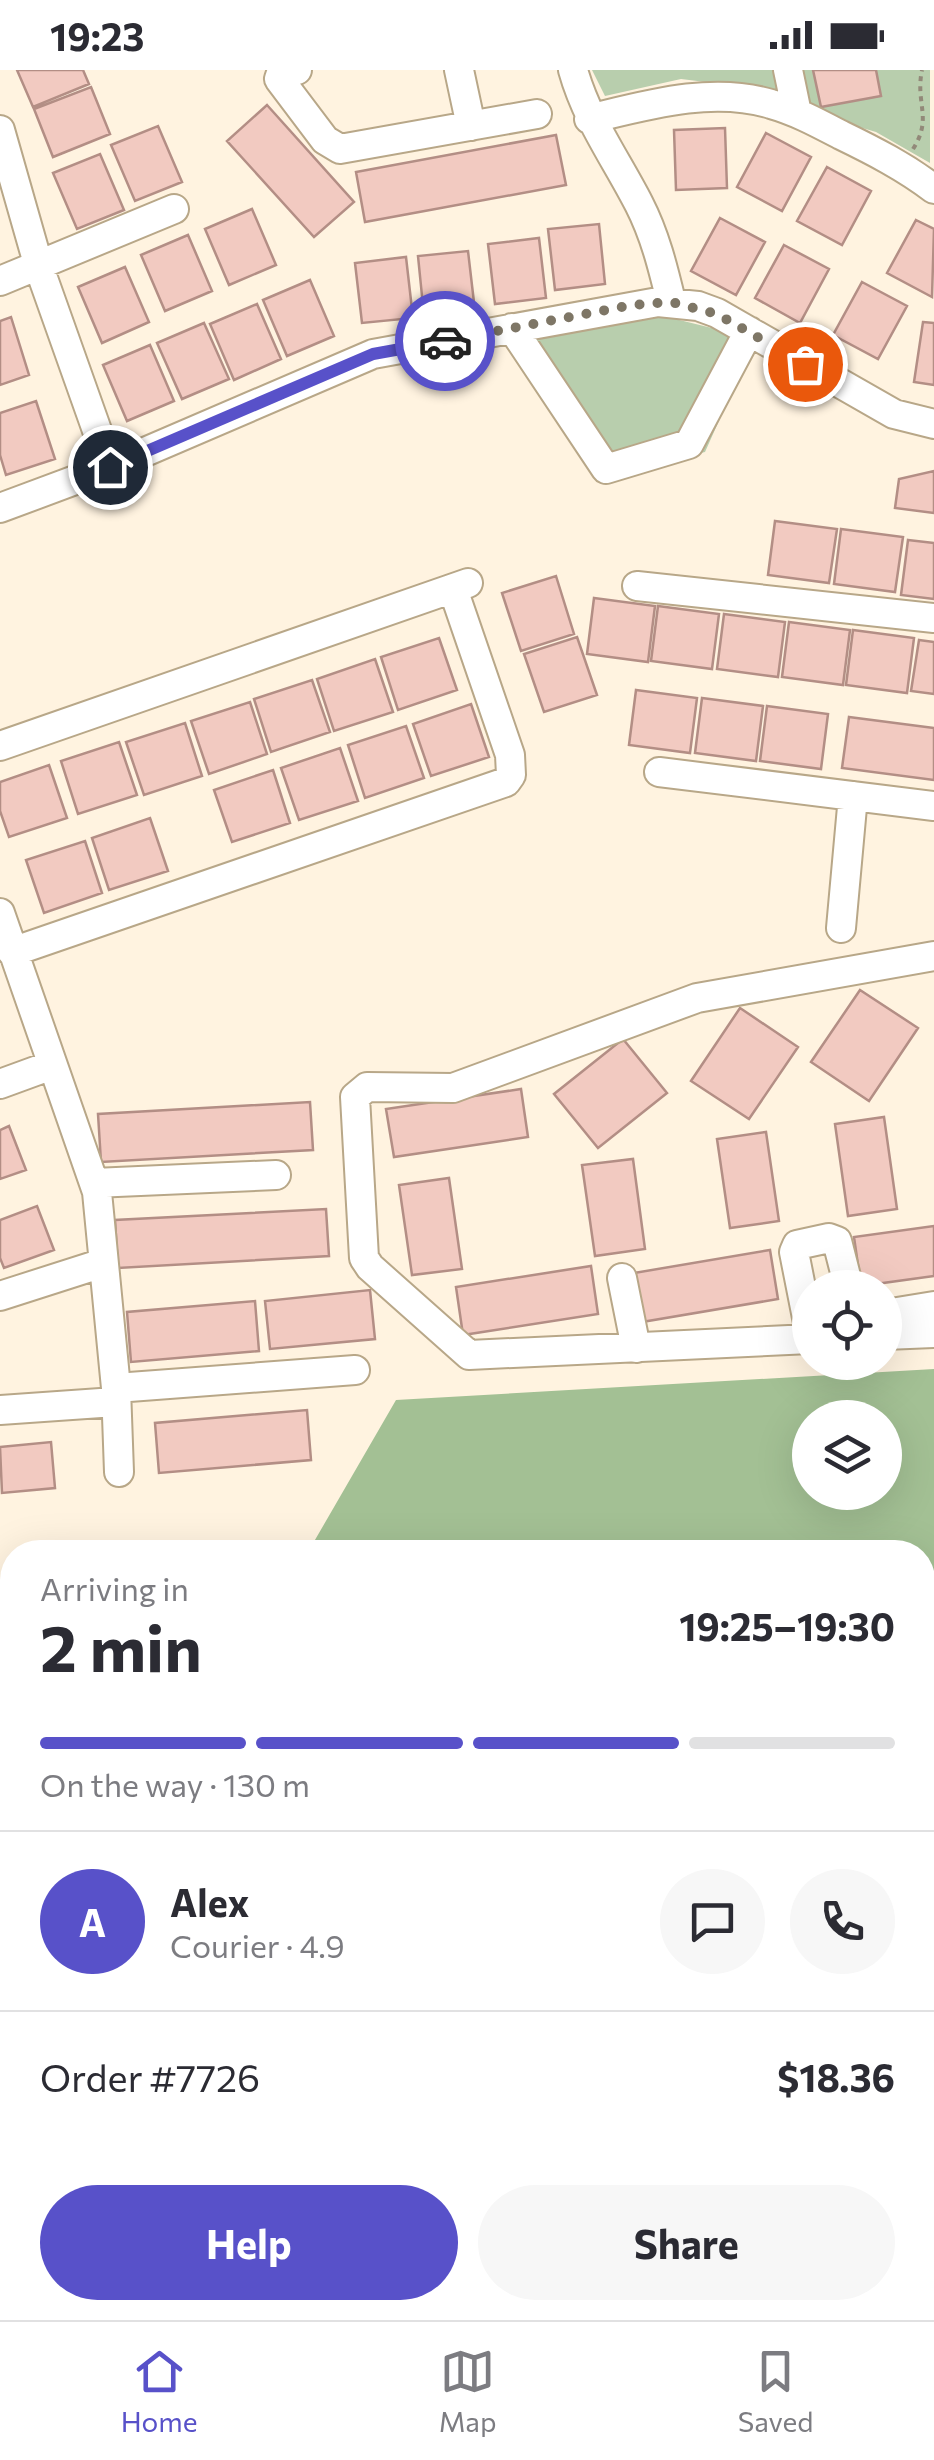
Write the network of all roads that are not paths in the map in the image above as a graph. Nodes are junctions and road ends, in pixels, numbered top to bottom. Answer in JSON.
{"nodes":[{"id":1,"x":296,"y":70,"type":"edge"},
{"id":2,"x":459,"y":70,"type":"edge"},
{"id":3,"x":573,"y":70,"type":"edge"},
{"id":4,"x":788,"y":70,"type":"edge"},
{"id":5,"x":797,"y":113,"type":"junction"},
{"id":6,"x":537,"y":114,"type":"dead end"},
{"id":7,"x":589,"y":120,"type":"junction"},
{"id":8,"x":471,"y":126,"type":"junction"},
{"id":9,"x":0,"y":130,"type":"edge"},
{"id":10,"x":934,"y":189,"type":"edge"},
{"id":11,"x":174,"y":208,"type":"dead end"},
{"id":12,"x":39,"y":266,"type":"junction"},
{"id":13,"x":0,"y":281,"type":"edge"},
{"id":14,"x":671,"y":302,"type":"junction"},
{"id":15,"x":512,"y":328,"type":"junction"},
{"id":16,"x":749,"y":331,"type":"junction"},
{"id":17,"x":934,"y":424,"type":"edge"},
{"id":18,"x":110,"y":467,"type":"junction"},
{"id":19,"x":0,"y":508,"type":"edge"},
{"id":20,"x":637,"y":586,"type":"dead end"},
{"id":21,"x":934,"y":618,"type":"edge"},
{"id":22,"x":0,"y":746,"type":"edge"},
{"id":23,"x":660,"y":772,"type":"dead end"},
{"id":24,"x":853,"y":796,"type":"junction"},
{"id":25,"x":934,"y":806,"type":"edge"},
{"id":26,"x":0,"y":912,"type":"edge"},
{"id":27,"x":841,"y":928,"type":"dead end"},
{"id":28,"x":12,"y":952,"type":"junction"},
{"id":29,"x":934,"y":956,"type":"edge"},
{"id":30,"x":52,"y":1064,"type":"junction"},
{"id":31,"x":0,"y":1084,"type":"edge"},
{"id":32,"x":276,"y":1175,"type":"dead end"},
{"id":33,"x":94,"y":1182,"type":"junction"},
{"id":34,"x":103,"y":1263,"type":"junction"},
{"id":35,"x":797,"y":1270,"type":"edge"},
{"id":36,"x":844,"y":1270,"type":"edge"},
{"id":37,"x":622,"y":1278,"type":"dead end"},
{"id":38,"x":0,"y":1296,"type":"edge"},
{"id":39,"x":934,"y":1306,"type":"edge"},
{"id":40,"x":902,"y":1311,"type":"edge"},
{"id":41,"x":934,"y":1333,"type":"edge"},
{"id":42,"x":902,"y":1334,"type":"edge"},
{"id":43,"x":792,"y":1337,"type":"edge"},
{"id":44,"x":636,"y":1348,"type":"junction"},
{"id":45,"x":356,"y":1370,"type":"dead end"},
{"id":46,"x":116,"y":1395,"type":"junction"},
{"id":47,"x":0,"y":1410,"type":"edge"},
{"id":48,"x":119,"y":1472,"type":"dead end"}],
"edges":[{"from":1,"to":8,"type":"street"},
{"from":2,"to":8,"type":"street"},
{"from":3,"to":7,"type":"street"},
{"from":4,"to":5,"type":"street"},
{"from":5,"to":7,"type":"street"},
{"from":5,"to":10,"type":"street"},
{"from":6,"to":8,"type":"street"},
{"from":7,"to":14,"type":"street"},
{"from":9,"to":12,"type":"street"},
{"from":11,"to":12,"type":"street"},
{"from":12,"to":13,"type":"street"},
{"from":12,"to":18,"type":"street"},
{"from":14,"to":15,"type":"street"},
{"from":14,"to":16,"type":"street"},
{"from":15,"to":16,"type":"street"},
{"from":15,"to":18,"type":"street"},
{"from":16,"to":17,"type":"street"},
{"from":18,"to":19,"type":"street"},
{"from":20,"to":21,"type":"street"},
{"from":22,"to":28,"type":"street"},
{"from":23,"to":24,"type":"street"},
{"from":24,"to":25,"type":"street"},
{"from":24,"to":27,"type":"street"},
{"from":26,"to":28,"type":"street"},
{"from":28,"to":30,"type":"street"},
{"from":29,"to":44,"type":"street"},
{"from":30,"to":31,"type":"street"},
{"from":30,"to":33,"type":"street"},
{"from":32,"to":33,"type":"street"},
{"from":33,"to":34,"type":"street"},
{"from":34,"to":38,"type":"street"},
{"from":34,"to":46,"type":"street"},
{"from":35,"to":36,"type":"street"},
{"from":37,"to":44,"type":"street"},
{"from":39,"to":40,"type":"street"},
{"from":41,"to":42,"type":"street"},
{"from":43,"to":44,"type":"street"},
{"from":45,"to":46,"type":"street"},
{"from":46,"to":47,"type":"street"},
{"from":46,"to":48,"type":"street"}]}
